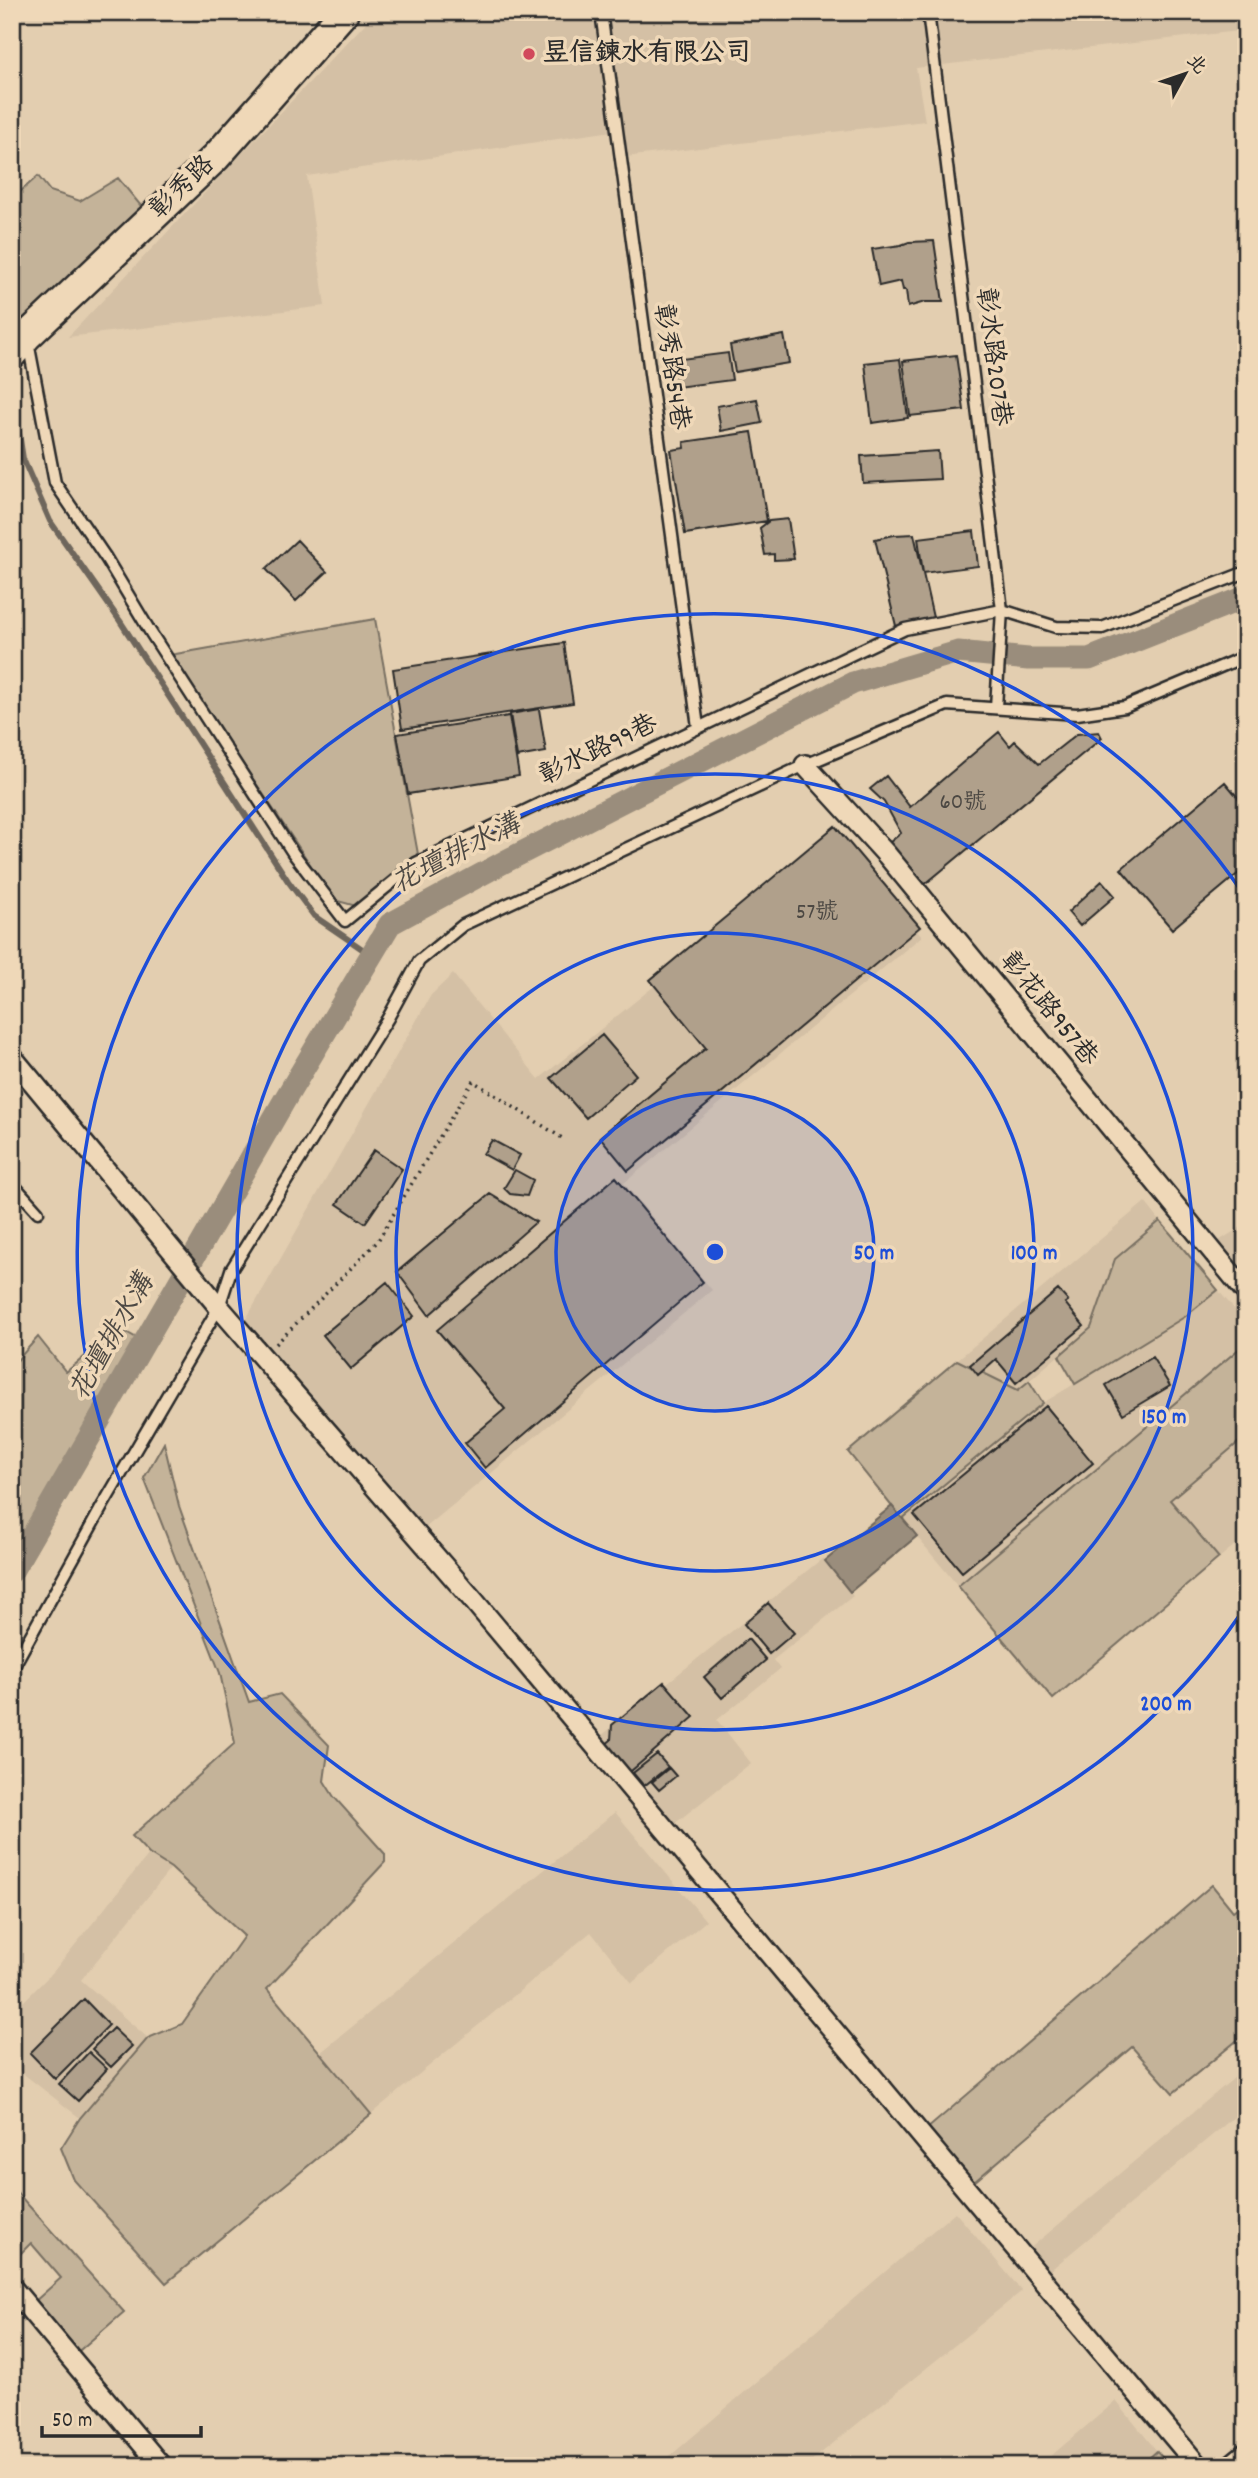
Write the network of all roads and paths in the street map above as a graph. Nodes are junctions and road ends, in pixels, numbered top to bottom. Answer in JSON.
{"nodes":[{"id":1,"x":344,"y":12,"type":"edge"},
{"id":2,"x":601,"y":12,"type":"edge"},
{"id":3,"x":928,"y":12,"type":"edge"},
{"id":4,"x":20,"y":345,"type":"edge"},
{"id":5,"x":1246,"y":572,"type":"edge"},
{"id":6,"x":1002,"y":610,"type":"junction"},
{"id":7,"x":1246,"y":656,"type":"edge"},
{"id":8,"x":996,"y":707,"type":"junction"},
{"id":9,"x":698,"y":727,"type":"junction"},
{"id":10,"x":805,"y":765,"type":"junction"},
{"id":11,"x":12,"y":1057,"type":"edge"},
{"id":12,"x":562,"y":1138,"type":"dead end"},
{"id":13,"x":12,"y":1183,"type":"edge"},
{"id":14,"x":38,"y":1212,"type":"dead end"},
{"id":15,"x":1246,"y":1292,"type":"edge"},
{"id":16,"x":219,"y":1307,"type":"junction"},
{"id":17,"x":263,"y":1357,"type":"junction"},
{"id":18,"x":12,"y":1669,"type":"edge"},
{"id":19,"x":12,"y":2288,"type":"edge"},
{"id":20,"x":1246,"y":2453,"type":"edge"},
{"id":21,"x":161,"y":2466,"type":"edge"},
{"id":22,"x":1198,"y":2466,"type":"edge"},
{"id":23,"x":1230,"y":2466,"type":"edge"}],
"edges":[{"from":1,"to":4,"type":"street","name":"彰秀路"},
{"from":2,"to":9,"type":"lane","name":"彰秀路54巷"},
{"from":3,"to":6,"type":"lane","name":"彰水路207巷"},
{"from":4,"to":9,"type":"lane","name":"彰水路99巷"},
{"from":5,"to":6,"type":"lane","name":"彰水路99巷"},
{"from":6,"to":8,"type":"lane","name":"彰水路207巷"},
{"from":6,"to":9,"type":"lane","name":"彰水路99巷"},
{"from":7,"to":8,"type":"lane"},
{"from":8,"to":10,"type":"lane"},
{"from":10,"to":15,"type":"street","name":"彰花路957巷"},
{"from":10,"to":16,"type":"lane"},
{"from":11,"to":16,"type":"street"},
{"from":12,"to":17,"type":"path"},
{"from":13,"to":14,"type":"lane"},
{"from":16,"to":17,"type":"street"},
{"from":16,"to":18,"type":"lane"},
{"from":17,"to":22,"type":"street"},
{"from":19,"to":21,"type":"street"},
{"from":20,"to":23,"type":"street"}]}
